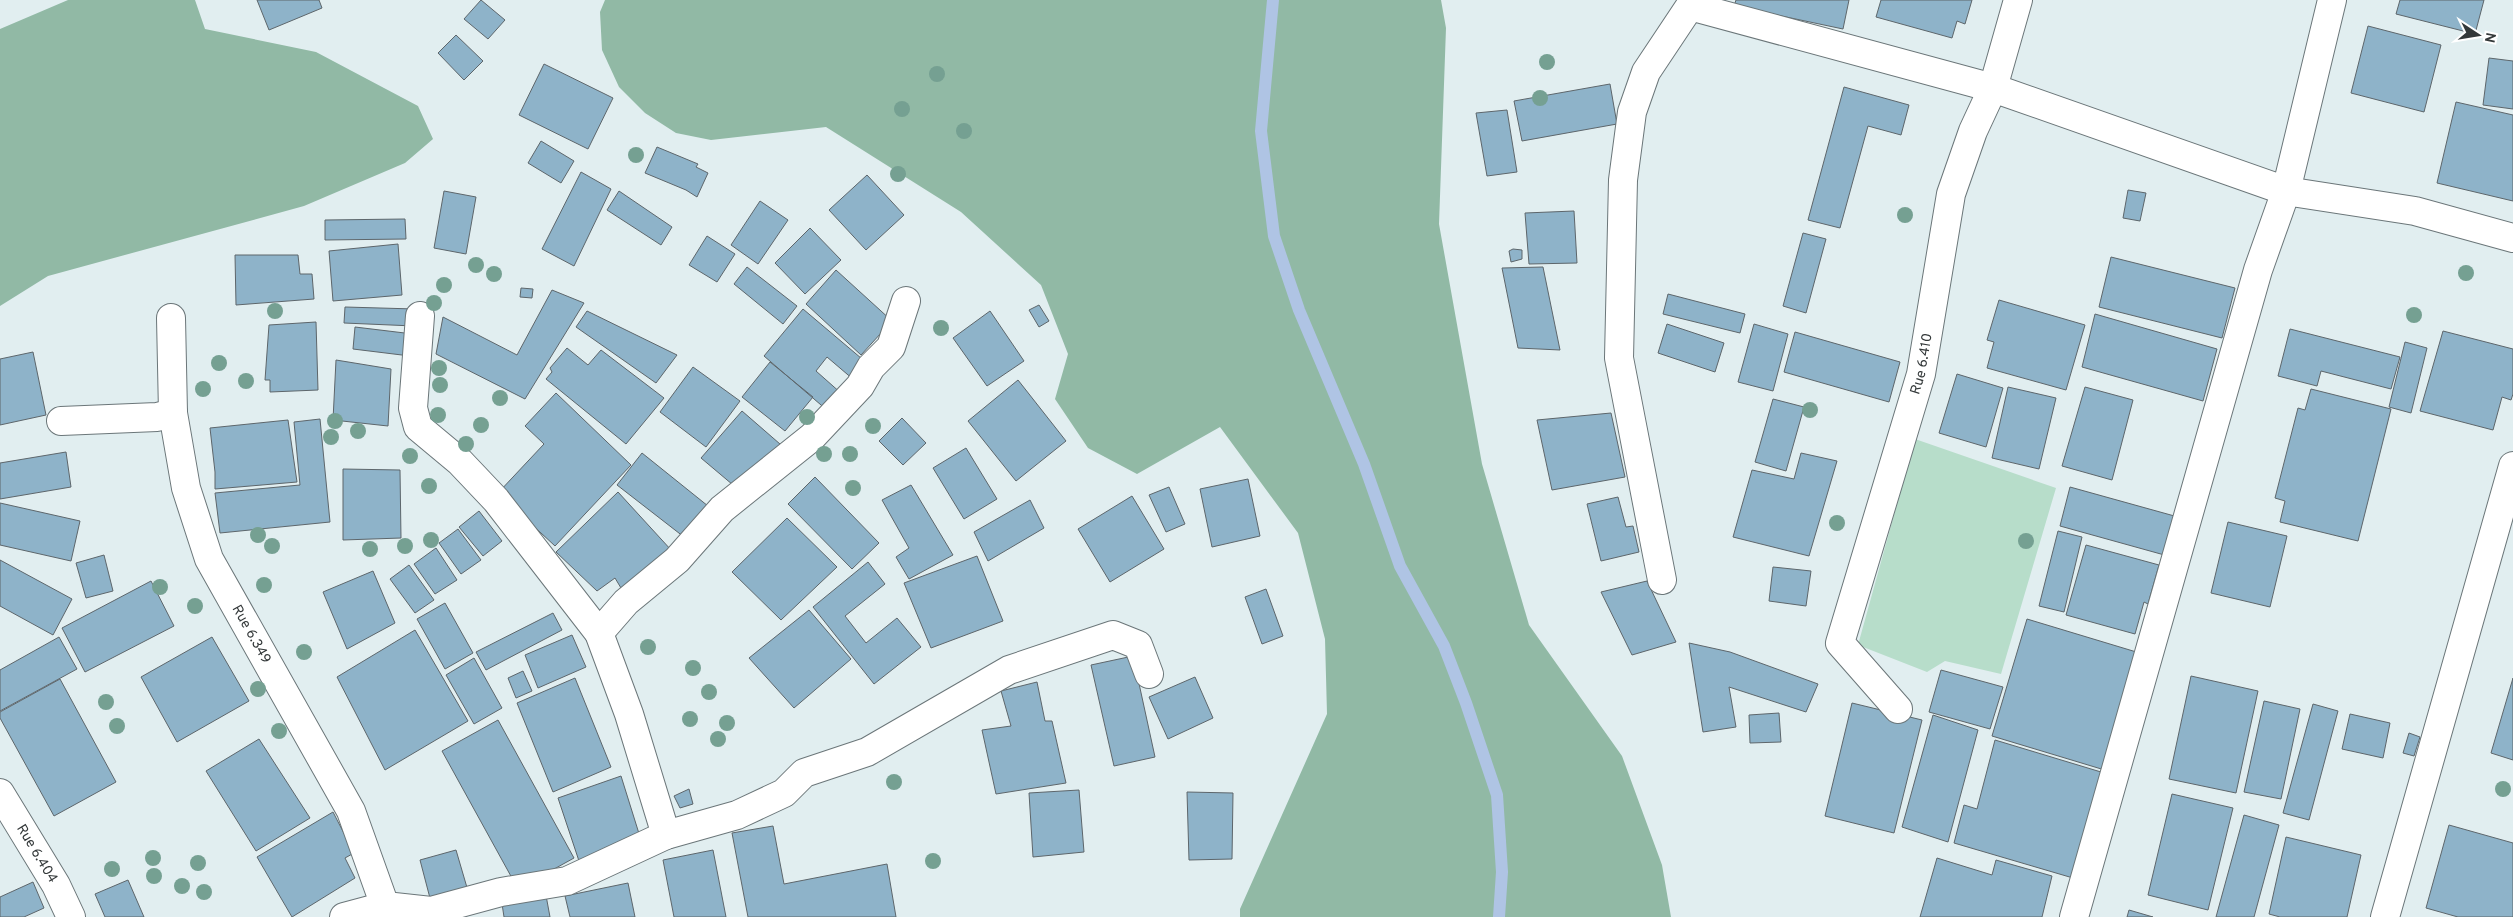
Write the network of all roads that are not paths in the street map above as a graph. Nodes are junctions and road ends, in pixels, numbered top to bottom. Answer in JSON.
{"nodes":[{"id":1,"x":2018,"y":0,"type":"edge"},
{"id":2,"x":2332,"y":0,"type":"edge"},
{"id":3,"x":1685,"y":2,"type":"edge"},
{"id":4,"x":1993,"y":88,"type":"junction"},
{"id":5,"x":2286,"y":191,"type":"junction"},
{"id":6,"x":2513,"y":238,"type":"edge"},
{"id":7,"x":906,"y":301,"type":"dead end"},
{"id":8,"x":420,"y":316,"type":"dead end"},
{"id":9,"x":171,"y":318,"type":"dead end"},
{"id":10,"x":174,"y":413,"type":"junction"},
{"id":11,"x":61,"y":421,"type":"dead end"},
{"id":12,"x":2513,"y":466,"type":"edge"},
{"id":13,"x":1662,"y":580,"type":"dead end"},
{"id":14,"x":598,"y":633,"type":"junction"},
{"id":15,"x":1149,"y":674,"type":"dead end"},
{"id":16,"x":1898,"y":709,"type":"dead end"},
{"id":17,"x":0,"y":792,"type":"edge"},
{"id":18,"x":666,"y":835,"type":"junction"},
{"id":19,"x":385,"y":906,"type":"junction"},
{"id":20,"x":71,"y":917,"type":"edge"},
{"id":21,"x":344,"y":917,"type":"edge"},
{"id":22,"x":413,"y":917,"type":"edge"},
{"id":23,"x":2074,"y":917,"type":"edge"},
{"id":24,"x":2385,"y":917,"type":"edge"}],
"edges":[{"from":1,"to":4,"type":"street","name":"Rue 6.410"},
{"from":2,"to":5,"type":"street"},
{"from":3,"to":4,"type":"street"},
{"from":3,"to":13,"type":"street"},
{"from":4,"to":5,"type":"street"},
{"from":4,"to":16,"type":"street","name":"Rue 6.410"},
{"from":5,"to":6,"type":"street"},
{"from":5,"to":23,"type":"street"},
{"from":7,"to":14,"type":"street"},
{"from":8,"to":14,"type":"street"},
{"from":9,"to":10,"type":"street","name":"Rue 6.349"},
{"from":10,"to":11,"type":"street"},
{"from":10,"to":19,"type":"street","name":"Rue 6.349"},
{"from":12,"to":24,"type":"street"},
{"from":14,"to":18,"type":"street"},
{"from":15,"to":18,"type":"street"},
{"from":17,"to":20,"type":"street","name":"Rue 6.404"},
{"from":18,"to":19,"type":"street"},
{"from":19,"to":21,"type":"street"},
{"from":19,"to":22,"type":"street"}]}
